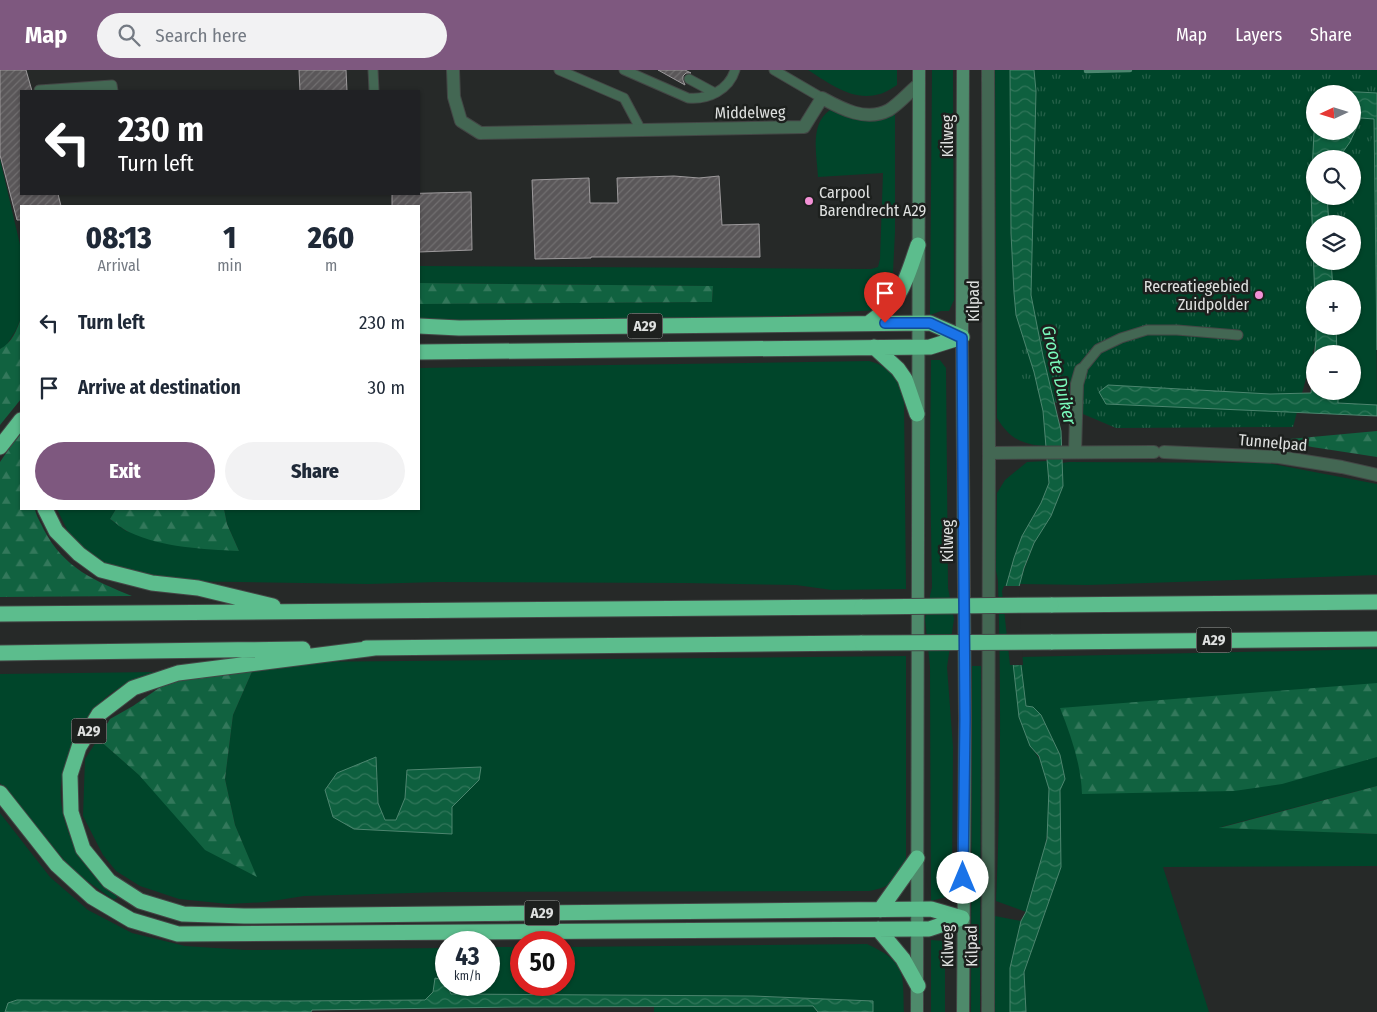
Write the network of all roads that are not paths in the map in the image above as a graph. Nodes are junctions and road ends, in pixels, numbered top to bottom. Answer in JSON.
{"nodes":[{"id":1,"x":373,"y":70,"type":"edge"},
{"id":2,"x":453,"y":70,"type":"edge"},
{"id":3,"x":559,"y":70,"type":"edge"},
{"id":4,"x":624,"y":70,"type":"edge"},
{"id":5,"x":735,"y":70,"type":"edge"},
{"id":6,"x":774,"y":70,"type":"edge"},
{"id":7,"x":919,"y":70,"type":"edge"},
{"id":8,"x":963,"y":70,"type":"edge"},
{"id":9,"x":988,"y":70,"type":"edge"},
{"id":10,"x":689,"y":79,"type":"dead end"},
{"id":11,"x":919,"y":84,"type":"junction"},
{"id":12,"x":40,"y":90,"type":"edge"},
{"id":13,"x":113,"y":90,"type":"edge"},
{"id":14,"x":374,"y":90,"type":"edge"},
{"id":15,"x":715,"y":94,"type":"junction"},
{"id":16,"x":822,"y":98,"type":"junction"},
{"id":17,"x":640,"y":130,"type":"junction"},
{"id":18,"x":918,"y":245,"type":"junction"},
{"id":19,"x":869,"y":323,"type":"junction"},
{"id":20,"x":918,"y":323,"type":"junction"},
{"id":21,"x":420,"y":326,"type":"edge"},
{"id":22,"x":1238,"y":336,"type":"dead end"},
{"id":23,"x":962,"y":338,"type":"junction"},
{"id":24,"x":918,"y":347,"type":"junction"},
{"id":25,"x":874,"y":348,"type":"junction"},
{"id":26,"x":420,"y":352,"type":"edge"},
{"id":27,"x":1081,"y":370,"type":"joint"},
{"id":28,"x":917,"y":414,"type":"junction"},
{"id":29,"x":20,"y":421,"type":"edge"},
{"id":30,"x":0,"y":447,"type":"edge"},
{"id":31,"x":1070,"y":452,"type":"junction"},
{"id":32,"x":989,"y":453,"type":"junction"},
{"id":33,"x":1377,"y":475,"type":"edge"},
{"id":34,"x":46,"y":510,"type":"edge"},
{"id":35,"x":1377,"y":602,"type":"edge"},
{"id":36,"x":296,"y":612,"type":"junction"},
{"id":37,"x":0,"y":614,"type":"edge"},
{"id":38,"x":1377,"y":639,"type":"edge"},
{"id":39,"x":375,"y":648,"type":"junction"},
{"id":40,"x":0,"y":653,"type":"edge"},
{"id":41,"x":0,"y":793,"type":"edge"},
{"id":42,"x":917,"y":858,"type":"junction"},
{"id":43,"x":918,"y":909,"type":"junction"},
{"id":44,"x":880,"y":910,"type":"junction"},
{"id":45,"x":962,"y":918,"type":"junction"},
{"id":46,"x":918,"y":929,"type":"junction"},
{"id":47,"x":878,"y":930,"type":"junction"},
{"id":48,"x":918,"y":986,"type":"junction"},
{"id":49,"x":917,"y":1012,"type":"edge"},
{"id":50,"x":963,"y":1012,"type":"edge"},
{"id":51,"x":988,"y":1012,"type":"edge"}],
"edges":[{"from":1,"to":14,"type":"lane"},
{"from":2,"to":17,"type":"street","name":"Middelweg"},
{"from":3,"to":17,"type":"lane"},
{"from":4,"to":15,"type":"lane"},
{"from":5,"to":15,"type":"lane"},
{"from":6,"to":16,"type":"lane"},
{"from":7,"to":11,"type":"main road","name":"Kilweg"},
{"from":8,"to":23,"type":"main road","name":"Kilweg"},
{"from":9,"to":32,"type":"street","name":"Kilpad"},
{"from":10,"to":15,"type":"lane"},
{"from":11,"to":16,"type":"street"},
{"from":11,"to":18,"type":"main road","name":"Kilweg"},
{"from":12,"to":13,"type":"lane"},
{"from":16,"to":17,"type":"street","name":"Middelweg"},
{"from":18,"to":19,"type":"highway"},
{"from":18,"to":20,"type":"main road","name":"Kilweg"},
{"from":19,"to":20,"type":"highway","number":"A29"},
{"from":19,"to":21,"type":"highway","number":"A29"},
{"from":20,"to":23,"type":"highway","number":"A29"},
{"from":20,"to":24,"type":"main road","name":"Kilweg"},
{"from":22,"to":27,"type":"lane"},
{"from":23,"to":24,"type":"highway","number":"A29"},
{"from":23,"to":45,"type":"main road","name":"Kilweg"},
{"from":24,"to":25,"type":"highway","number":"A29"},
{"from":24,"to":28,"type":"main road","name":"Kilweg"},
{"from":25,"to":26,"type":"highway","number":"A29"},
{"from":25,"to":28,"type":"highway"},
{"from":27,"to":31,"type":"street"},
{"from":28,"to":42,"type":"main road","name":"Kilweg"},
{"from":29,"to":30,"type":"highway"},
{"from":31,"to":32,"type":"street","name":"Tunnelpad"},
{"from":31,"to":33,"type":"street","name":"Tunnelpad"},
{"from":32,"to":51,"type":"street","name":"Kilpad"},
{"from":34,"to":36,"type":"highway","number":"A29"},
{"from":35,"to":36,"type":"highway","number":"A29","bridge":true},
{"from":36,"to":37,"type":"highway","number":"A29"},
{"from":38,"to":39,"type":"highway","number":"A29","bridge":true},
{"from":39,"to":40,"type":"highway","number":"A29"},
{"from":39,"to":44,"type":"highway","number":"A29"},
{"from":41,"to":47,"type":"highway","number":"A29"},
{"from":42,"to":43,"type":"main road","name":"Kilweg"},
{"from":42,"to":44,"type":"highway"},
{"from":43,"to":44,"type":"highway","number":"A29"},
{"from":43,"to":45,"type":"highway","number":"A29"},
{"from":43,"to":46,"type":"main road","name":"Kilweg"},
{"from":45,"to":46,"type":"highway","number":"A29"},
{"from":45,"to":50,"type":"main road","name":"Kilweg"},
{"from":46,"to":47,"type":"highway","number":"A29"},
{"from":46,"to":48,"type":"main road","name":"Kilweg"},
{"from":47,"to":48,"type":"highway"},
{"from":48,"to":49,"type":"main road","name":"Kilweg"}]}
